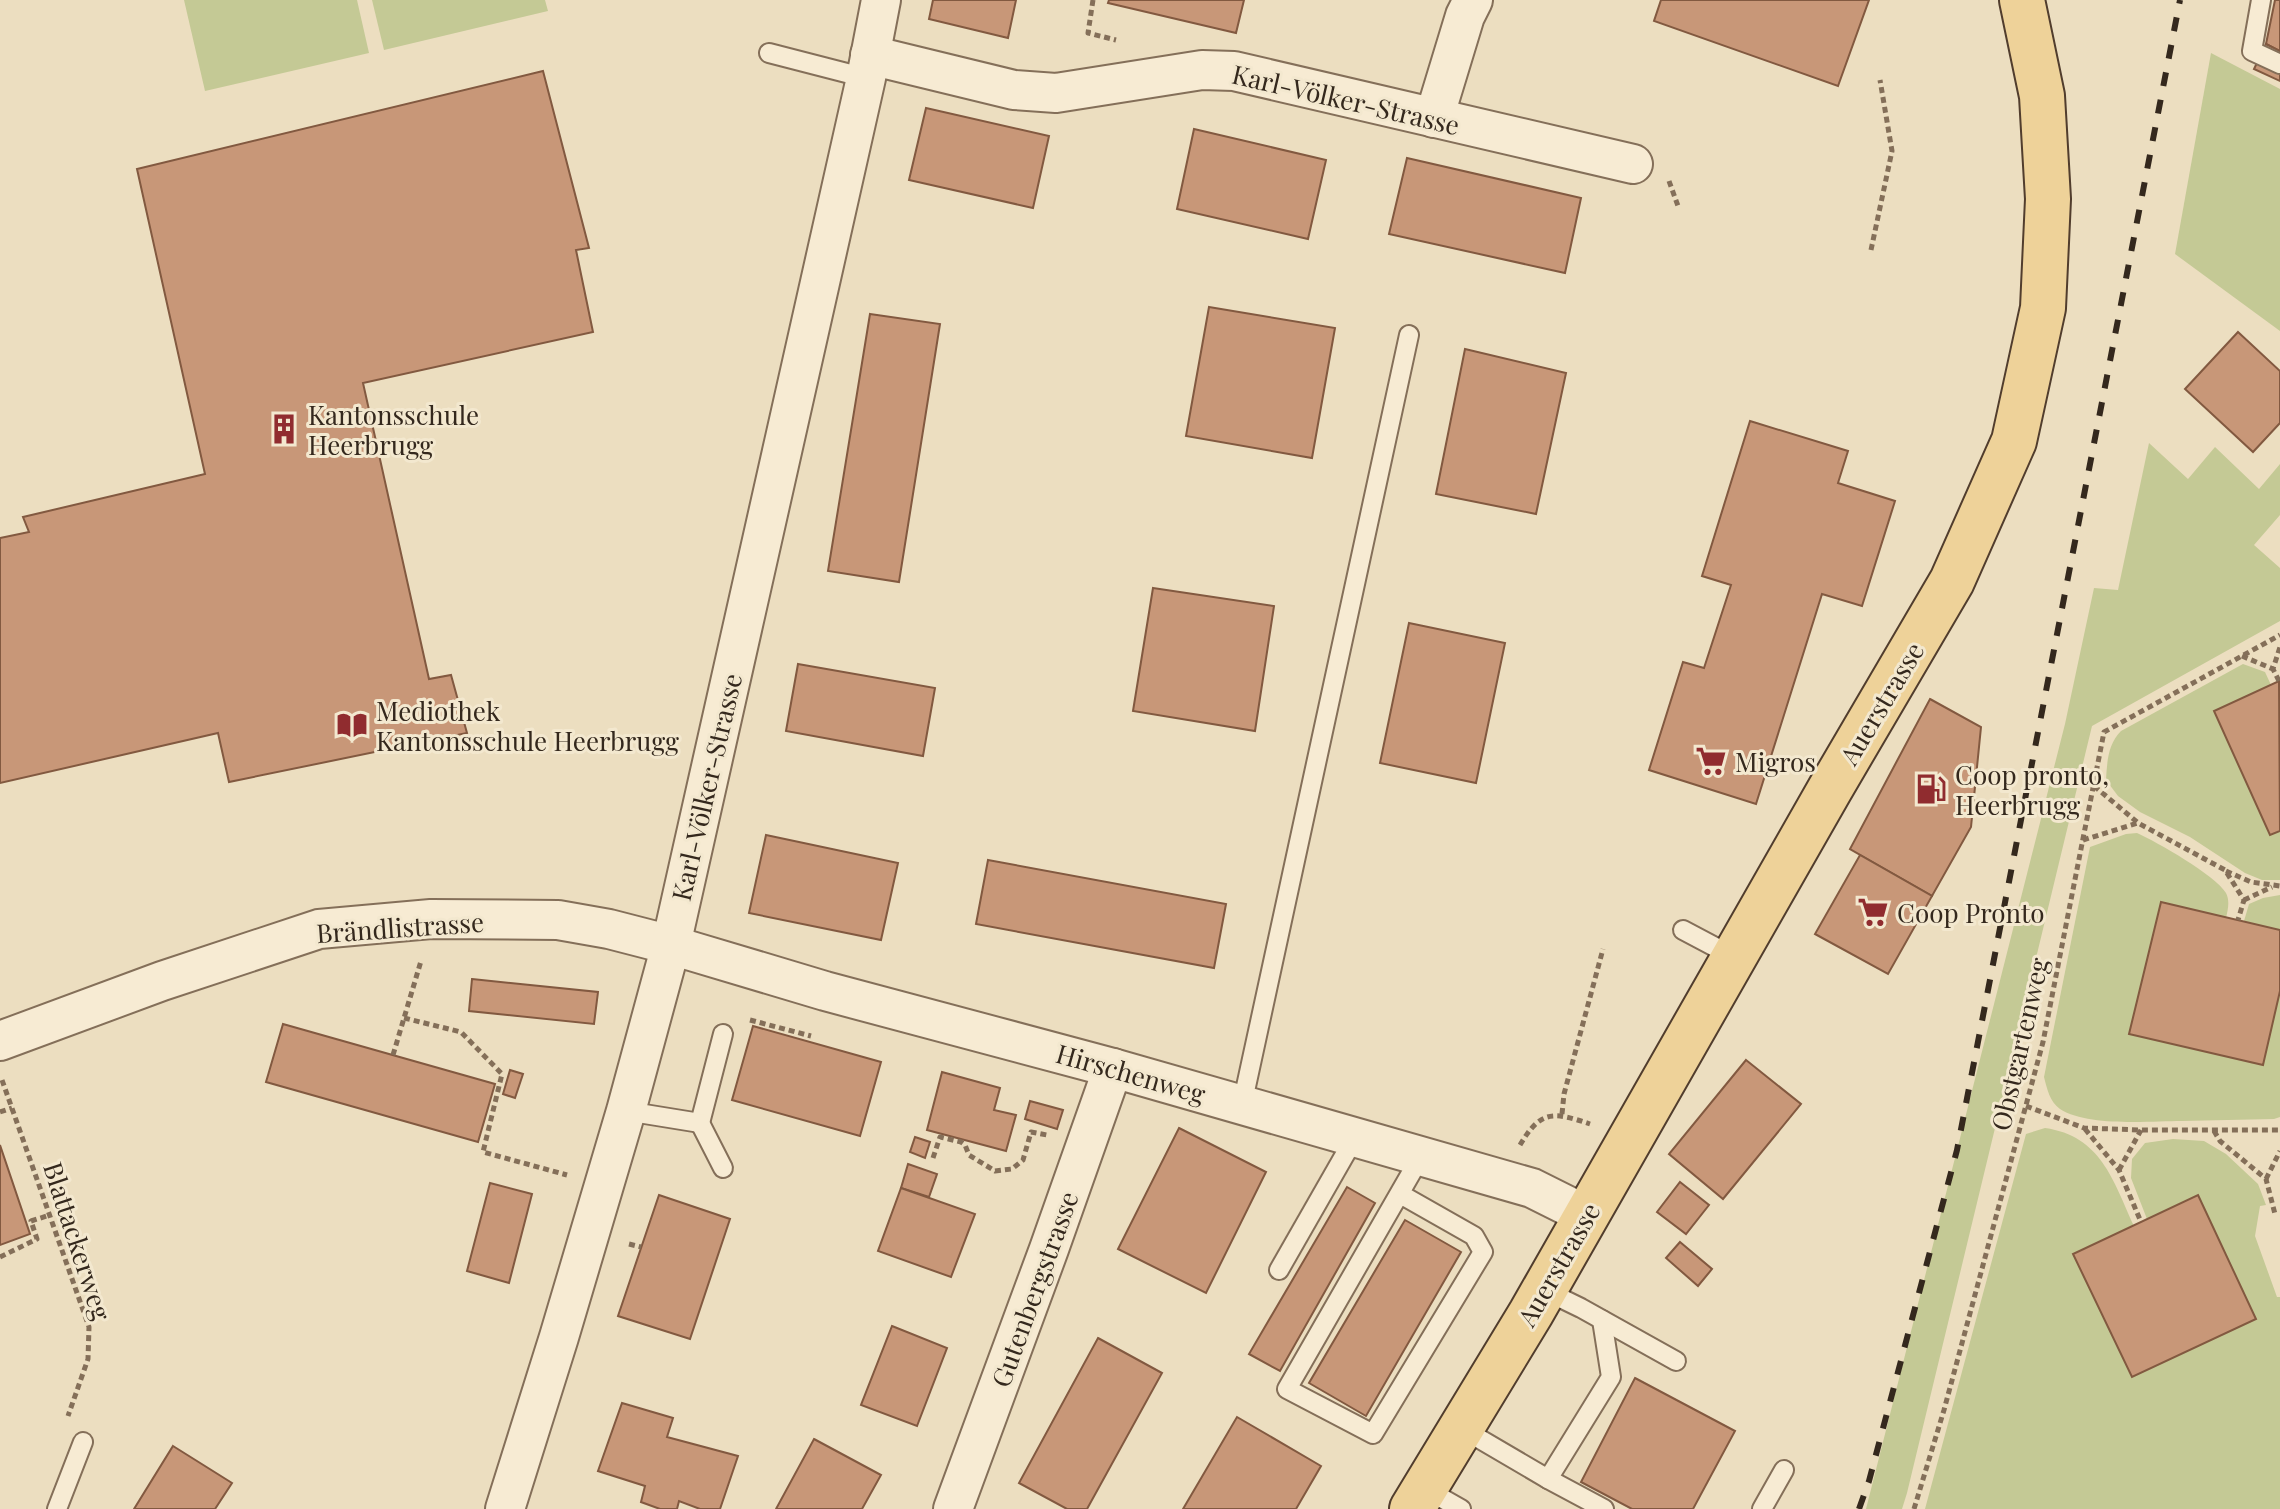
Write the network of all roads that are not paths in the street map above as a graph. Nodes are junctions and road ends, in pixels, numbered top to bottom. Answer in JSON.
{"nodes":[{"id":1,"x":881,"y":0,"type":"edge"},
{"id":2,"x":1473,"y":0,"type":"edge"},
{"id":3,"x":2022,"y":0,"type":"edge"},
{"id":4,"x":2261,"y":0,"type":"edge"},
{"id":5,"x":769,"y":53,"type":"dead end"},
{"id":6,"x":2280,"y":64,"type":"edge"},
{"id":7,"x":868,"y":66,"type":"junction"},
{"id":8,"x":1434,"y":118,"type":"junction"},
{"id":9,"x":1633,"y":164,"type":"dead end"},
{"id":10,"x":1409,"y":335,"type":"dead end"},
{"id":11,"x":1683,"y":930,"type":"dead end"},
{"id":12,"x":671,"y":945,"type":"junction"},
{"id":13,"x":1734,"y":957,"type":"junction"},
{"id":14,"x":723,"y":1034,"type":"road end"},
{"id":15,"x":0,"y":1041,"type":"edge"},
{"id":16,"x":1113,"y":1068,"type":"junction"},
{"id":17,"x":1242,"y":1105,"type":"junction"},
{"id":18,"x":626,"y":1111,"type":"junction"},
{"id":19,"x":700,"y":1123,"type":"junction"},
{"id":20,"x":1355,"y":1137,"type":"junction"},
{"id":21,"x":1421,"y":1156,"type":"junction"},
{"id":22,"x":723,"y":1168,"type":"dead end"},
{"id":23,"x":1400,"y":1194,"type":"junction"},
{"id":24,"x":1586,"y":1215,"type":"junction"},
{"id":25,"x":1279,"y":1270,"type":"dead end"},
{"id":26,"x":1544,"y":1290,"type":"junction"},
{"id":27,"x":1602,"y":1320,"type":"junction"},
{"id":28,"x":1676,"y":1361,"type":"dead end"},
{"id":29,"x":1461,"y":1428,"type":"junction"},
{"id":30,"x":83,"y":1442,"type":"dead end"},
{"id":31,"x":1784,"y":1470,"type":"dead end"},
{"id":32,"x":1548,"y":1479,"type":"junction"},
{"id":33,"x":1418,"y":1498,"type":"edge"},
{"id":34,"x":57,"y":1509,"type":"edge"},
{"id":35,"x":505,"y":1509,"type":"edge"},
{"id":36,"x":953,"y":1509,"type":"edge"},
{"id":37,"x":1461,"y":1509,"type":"edge"},
{"id":38,"x":1604,"y":1509,"type":"edge"},
{"id":39,"x":1762,"y":1509,"type":"edge"}],
"edges":[{"from":1,"to":7,"type":"street","name":"Karl-Völker-Strasse"},
{"from":2,"to":8,"type":"street"},
{"from":3,"to":13,"type":"main road","name":"Auerstrasse"},
{"from":4,"to":6,"type":"lane"},
{"from":5,"to":7,"type":"lane"},
{"from":7,"to":8,"type":"street","name":"Karl-Völker-Strasse"},
{"from":7,"to":12,"type":"street","name":"Karl-Völker-Strasse"},
{"from":8,"to":9,"type":"street","name":"Karl-Völker-Strasse"},
{"from":10,"to":17,"type":"lane"},
{"from":11,"to":13,"type":"lane"},
{"from":12,"to":15,"type":"street","name":"Brändlistrasse"},
{"from":12,"to":16,"type":"street","name":"Hirschenweg"},
{"from":12,"to":18,"type":"street","name":"Karl-Völker-Strasse"},
{"from":13,"to":24,"type":"main road","name":"Auerstrasse"},
{"from":14,"to":19,"type":"lane"},
{"from":16,"to":17,"type":"street","name":"Hirschenweg"},
{"from":16,"to":36,"type":"street","name":"Gutenbergstrasse"},
{"from":17,"to":20,"type":"street","name":"Hirschenweg"},
{"from":18,"to":19,"type":"lane"},
{"from":18,"to":35,"type":"street","name":"Karl-Völker-Strasse"},
{"from":19,"to":22,"type":"lane"},
{"from":20,"to":21,"type":"street","name":"Hirschenweg"},
{"from":20,"to":25,"type":"lane"},
{"from":21,"to":23,"type":"lane"},
{"from":21,"to":24,"type":"street","name":"Hirschenweg"},
{"from":23,"to":23,"type":"lane"},
{"from":24,"to":26,"type":"main road","name":"Auerstrasse"},
{"from":26,"to":27,"type":"lane"},
{"from":26,"to":29,"type":"main road","name":"Auerstrasse"},
{"from":27,"to":28,"type":"lane"},
{"from":27,"to":32,"type":"lane"},
{"from":29,"to":32,"type":"lane"},
{"from":29,"to":33,"type":"main road","name":"Auerstrasse"},
{"from":30,"to":34,"type":"lane"},
{"from":31,"to":39,"type":"lane"},
{"from":32,"to":38,"type":"lane"},
{"from":33,"to":37,"type":"lane"}]}
